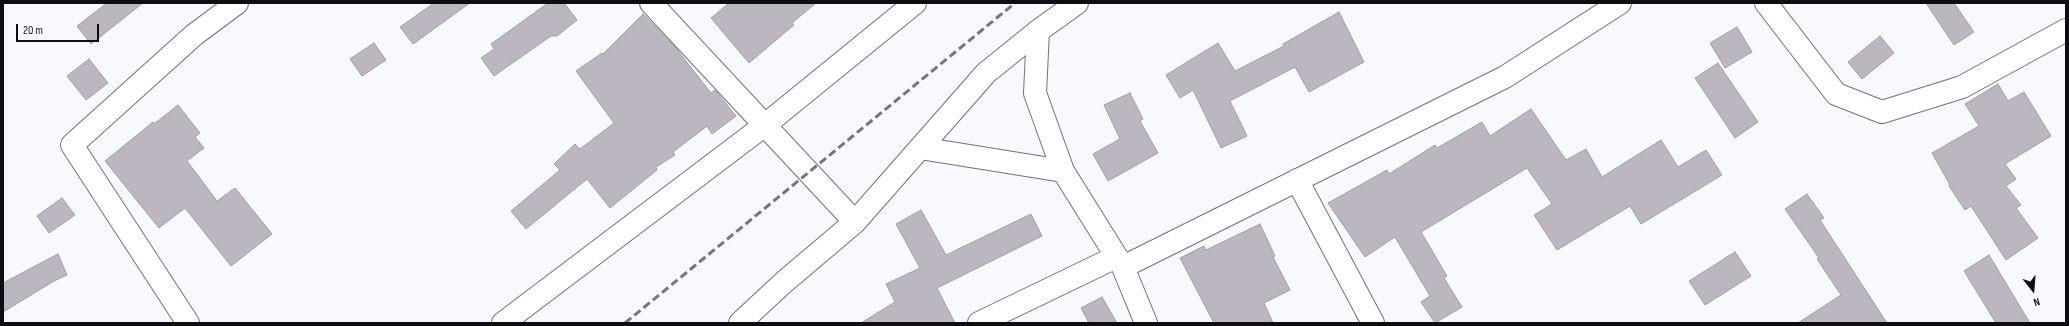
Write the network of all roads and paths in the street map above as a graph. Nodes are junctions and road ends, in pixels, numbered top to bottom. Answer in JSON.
{"nodes":[{"id":1,"x":237,"y":3,"type":"edge"},
{"id":2,"x":651,"y":3,"type":"edge"},
{"id":3,"x":915,"y":3,"type":"edge"},
{"id":4,"x":1077,"y":3,"type":"edge"},
{"id":5,"x":1620,"y":3,"type":"edge"},
{"id":6,"x":1766,"y":3,"type":"edge"},
{"id":7,"x":2066,"y":30,"type":"edge"},
{"id":8,"x":1038,"y":31,"type":"junction"},
{"id":9,"x":765,"y":125,"type":"junction"},
{"id":10,"x":920,"y":148,"type":"junction"},
{"id":11,"x":1063,"y":171,"type":"junction"},
{"id":12,"x":1297,"y":180,"type":"junction"},
{"id":13,"x":855,"y":222,"type":"junction"},
{"id":14,"x":1119,"y":262,"type":"junction"},
{"id":15,"x":188,"y":323,"type":"edge"},
{"id":16,"x":503,"y":323,"type":"edge"},
{"id":17,"x":740,"y":323,"type":"edge"},
{"id":18,"x":980,"y":323,"type":"edge"},
{"id":19,"x":1146,"y":323,"type":"edge"},
{"id":20,"x":1373,"y":323,"type":"edge"}],
"edges":[{"from":1,"to":15,"type":"street"},
{"from":2,"to":9,"type":"street"},
{"from":3,"to":9,"type":"street"},
{"from":4,"to":8,"type":"street"},
{"from":5,"to":12,"type":"street"},
{"from":6,"to":7,"type":"street"},
{"from":8,"to":10,"type":"street"},
{"from":8,"to":11,"type":"street"},
{"from":9,"to":13,"type":"street"},
{"from":9,"to":16,"type":"street"},
{"from":10,"to":11,"type":"street"},
{"from":10,"to":13,"type":"street"},
{"from":11,"to":14,"type":"street"},
{"from":12,"to":14,"type":"street"},
{"from":12,"to":20,"type":"street"},
{"from":13,"to":17,"type":"street"},
{"from":14,"to":18,"type":"street"},
{"from":14,"to":19,"type":"street"}]}
